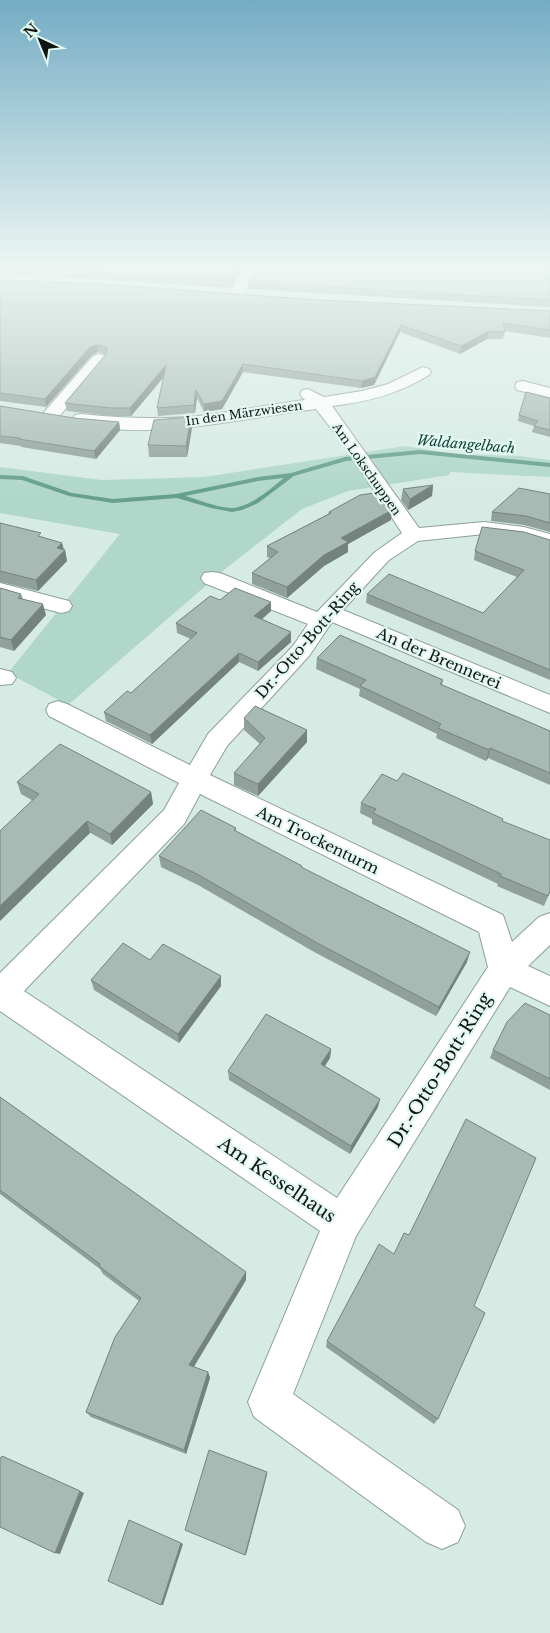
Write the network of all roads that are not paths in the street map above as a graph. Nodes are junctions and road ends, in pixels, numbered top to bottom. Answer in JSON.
{"nodes":[{"id":1,"x":99,"y":358,"type":"edge"},
{"id":2,"x":423,"y":372,"type":"dead end"},
{"id":3,"x":523,"y":386,"type":"dead end"},
{"id":4,"x":550,"y":393,"type":"edge"},
{"id":5,"x":321,"y":403,"type":"junction"},
{"id":6,"x":269,"y":410,"type":"junction"},
{"id":7,"x":413,"y":535,"type":"junction"},
{"id":8,"x":550,"y":541,"type":"edge"},
{"id":9,"x":212,"y":578,"type":"dead end"},
{"id":10,"x":0,"y":590,"type":"edge"},
{"id":11,"x":61,"y":606,"type":"dead end"},
{"id":12,"x":324,"y":617,"type":"junction"},
{"id":13,"x":550,"y":705,"type":"edge"},
{"id":14,"x":58,"y":710,"type":"dead end"},
{"id":15,"x":194,"y":779,"type":"junction"},
{"id":16,"x":550,"y":926,"type":"edge"},
{"id":17,"x":504,"y":969,"type":"junction"},
{"id":18,"x":550,"y":992,"type":"edge"},
{"id":19,"x":0,"y":993,"type":"edge"},
{"id":20,"x":342,"y":1224,"type":"junction"},
{"id":21,"x":442,"y":1526,"type":"dead end"}],
"edges":[{"from":1,"to":6,"type":"street","name":"In den Märzwiesen"},
{"from":2,"to":5,"type":"street","name":"In den Märzwiesen"},
{"from":3,"to":4,"type":"street"},
{"from":5,"to":6,"type":"street","name":"In den Märzwiesen"},
{"from":5,"to":6,"type":"street"},
{"from":5,"to":7,"type":"street","name":"Am Lokschuppen"},
{"from":7,"to":8,"type":"street","name":"Dr.-Otto-Bott-Ring"},
{"from":7,"to":12,"type":"street","name":"Dr.-Otto-Bott-Ring"},
{"from":9,"to":12,"type":"street","name":"An der Brennerei"},
{"from":10,"to":11,"type":"street"},
{"from":12,"to":13,"type":"street","name":"An der Brennerei"},
{"from":12,"to":15,"type":"street","name":"Dr.-Otto-Bott-Ring"},
{"from":14,"to":15,"type":"street","name":"Am Trockenturm"},
{"from":15,"to":17,"type":"street","name":"Am Trockenturm"},
{"from":15,"to":19,"type":"street","name":"Dr.-Otto-Bott-Ring"},
{"from":16,"to":17,"type":"street","name":"Dr.-Otto-Bott-Ring"},
{"from":17,"to":18,"type":"street"},
{"from":17,"to":20,"type":"street","name":"Dr.-Otto-Bott-Ring"},
{"from":19,"to":20,"type":"street","name":"Am Kesselhaus"},
{"from":20,"to":21,"type":"street","name":"Am Kesselhaus"}]}
